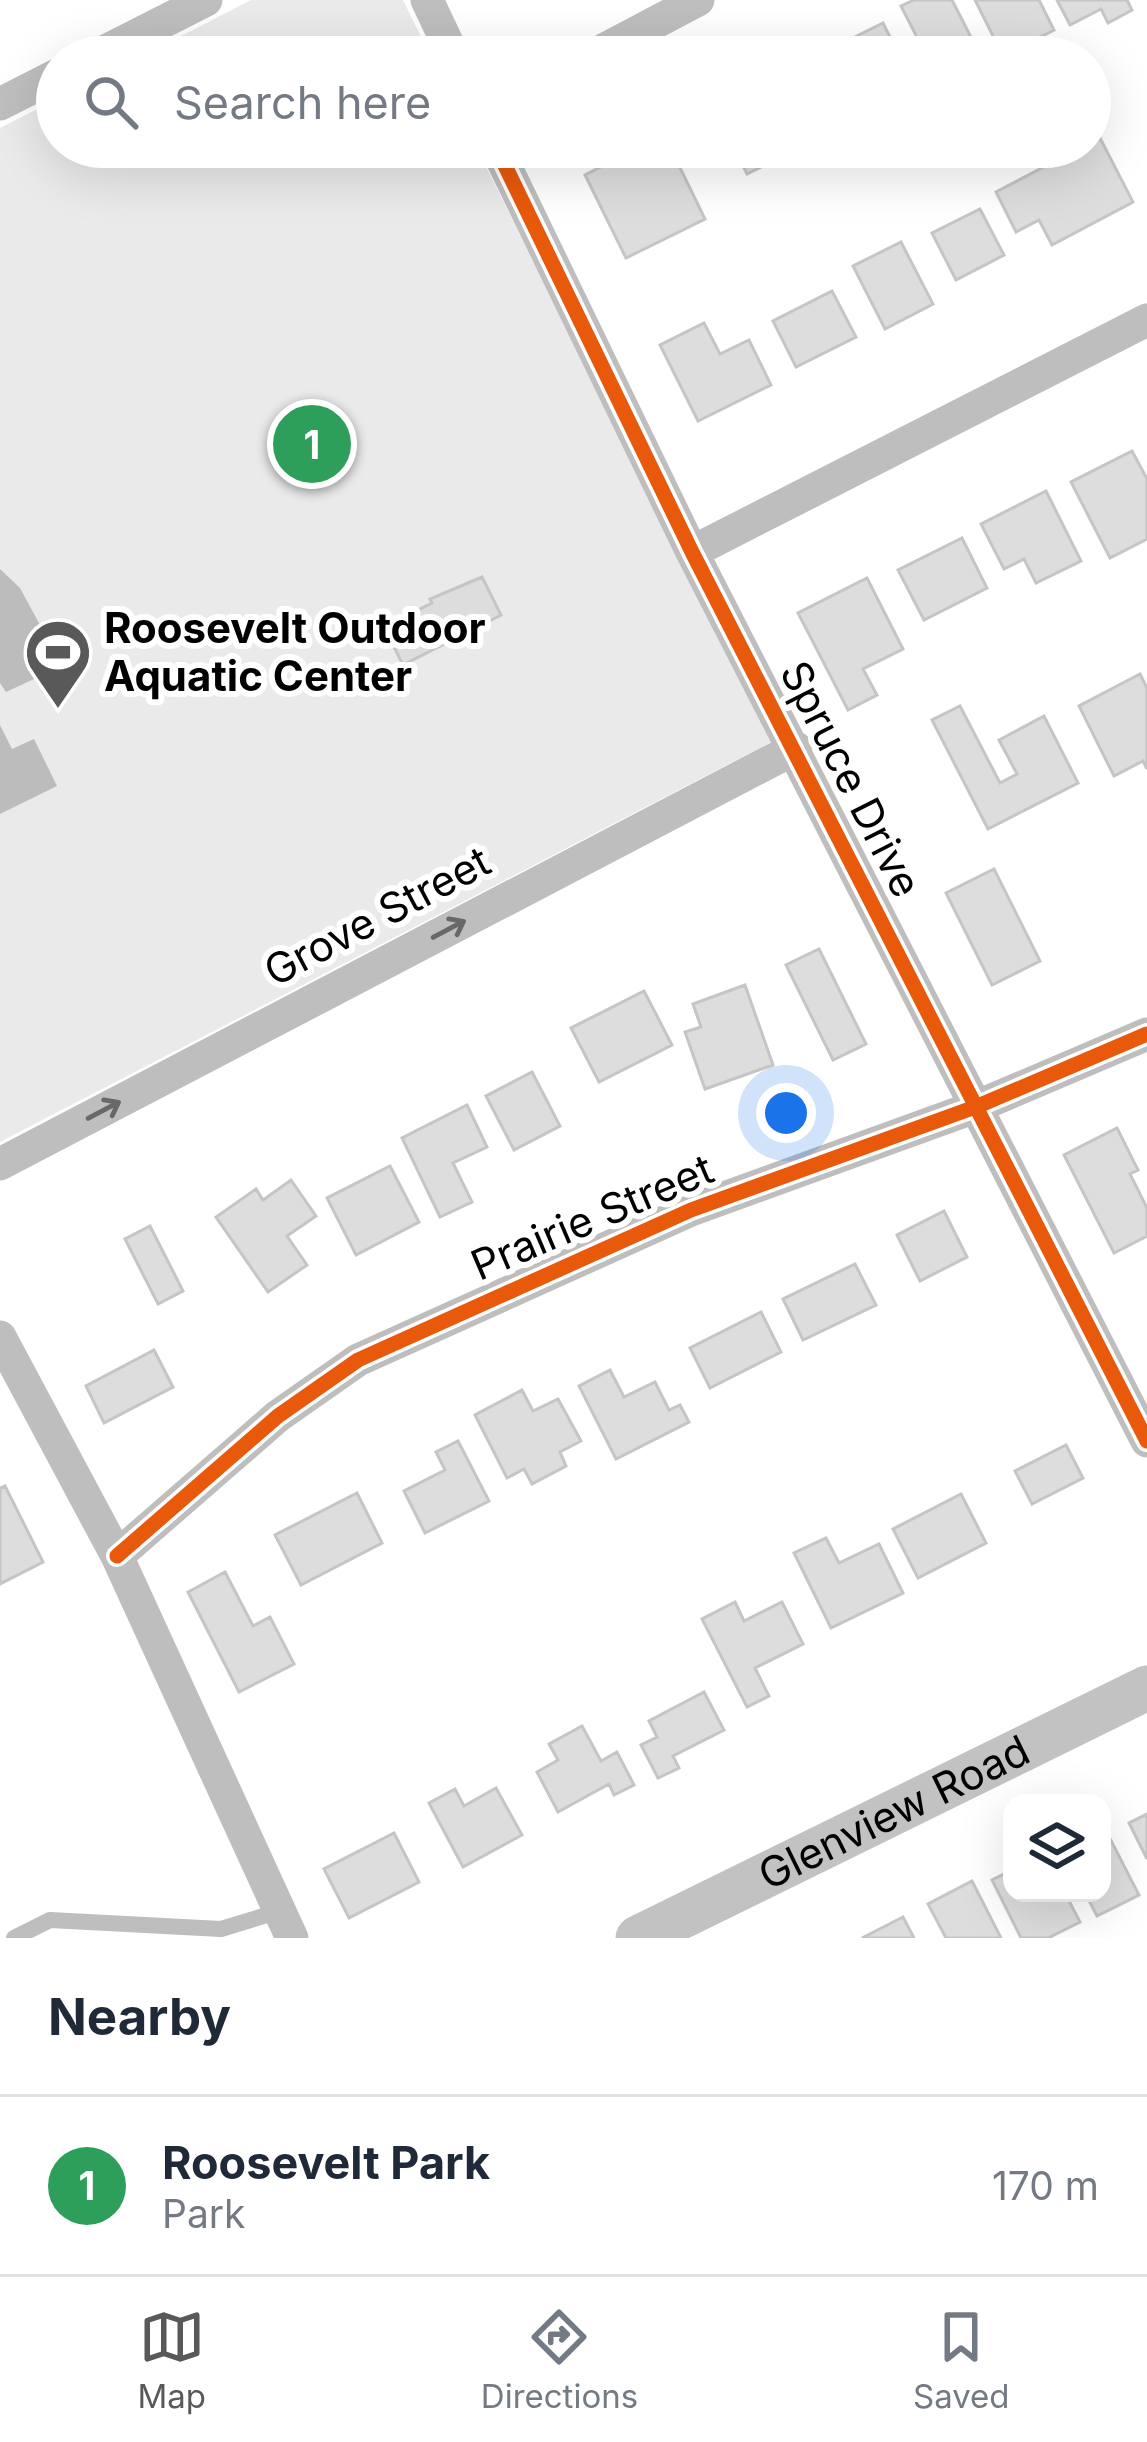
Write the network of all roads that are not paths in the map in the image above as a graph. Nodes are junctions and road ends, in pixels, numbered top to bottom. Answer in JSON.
{"nodes":[{"id":1,"x":206,"y":0,"type":"edge"},
{"id":2,"x":427,"y":0,"type":"edge"},
{"id":3,"x":698,"y":0,"type":"edge"},
{"id":4,"x":135,"y":36,"type":"edge"},
{"id":5,"x":444,"y":36,"type":"edge"},
{"id":6,"x":630,"y":36,"type":"edge"},
{"id":7,"x":36,"y":86,"type":"edge"},
{"id":8,"x":0,"y":104,"type":"edge"},
{"id":9,"x":506,"y":168,"type":"edge"},
{"id":10,"x":1147,"y":320,"type":"edge"},
{"id":11,"x":692,"y":552,"type":"junction"},
{"id":12,"x":796,"y":748,"type":"junction"},
{"id":13,"x":1147,"y":1034,"type":"edge"},
{"id":14,"x":978,"y":1106,"type":"junction"},
{"id":15,"x":0,"y":1164,"type":"edge"},
{"id":16,"x":0,"y":1337,"type":"edge"},
{"id":17,"x":10,"y":1387,"type":"edge"},
{"id":18,"x":1147,"y":1441,"type":"edge"},
{"id":19,"x":117,"y":1556,"type":"junction"},
{"id":20,"x":1147,"y":1688,"type":"edge"},
{"id":21,"x":50,"y":1920,"type":"junction"},
{"id":22,"x":286,"y":1925,"type":"edge"},
{"id":23,"x":14,"y":1938,"type":"edge"},
{"id":24,"x":58,"y":1938,"type":"edge"},
{"id":25,"x":638,"y":1938,"type":"edge"}],
"edges":[{"from":1,"to":4,"type":"street"},
{"from":2,"to":5,"type":"street"},
{"from":3,"to":6,"type":"street"},
{"from":7,"to":8,"type":"street"},
{"from":9,"to":11,"type":"street","name":"Spruce Drive"},
{"from":10,"to":11,"type":"street"},
{"from":11,"to":12,"type":"street","name":"Spruce Drive"},
{"from":12,"to":14,"type":"street","name":"Spruce Drive"},
{"from":15,"to":12,"type":"street","name":"Grove Street","one_way":true},
{"from":13,"to":14,"type":"street","name":"Prairie Street"},
{"from":14,"to":18,"type":"street","name":"Spruce Drive"},
{"from":14,"to":19,"type":"street","name":"Prairie Street"},
{"from":16,"to":17,"type":"street"},
{"from":17,"to":19,"type":"street"},
{"from":19,"to":22,"type":"street"},
{"from":20,"to":25,"type":"main road","name":"Glenview Road"},
{"from":21,"to":22,"type":"lane"},
{"from":21,"to":23,"type":"lane"},
{"from":21,"to":24,"type":"lane"}]}
